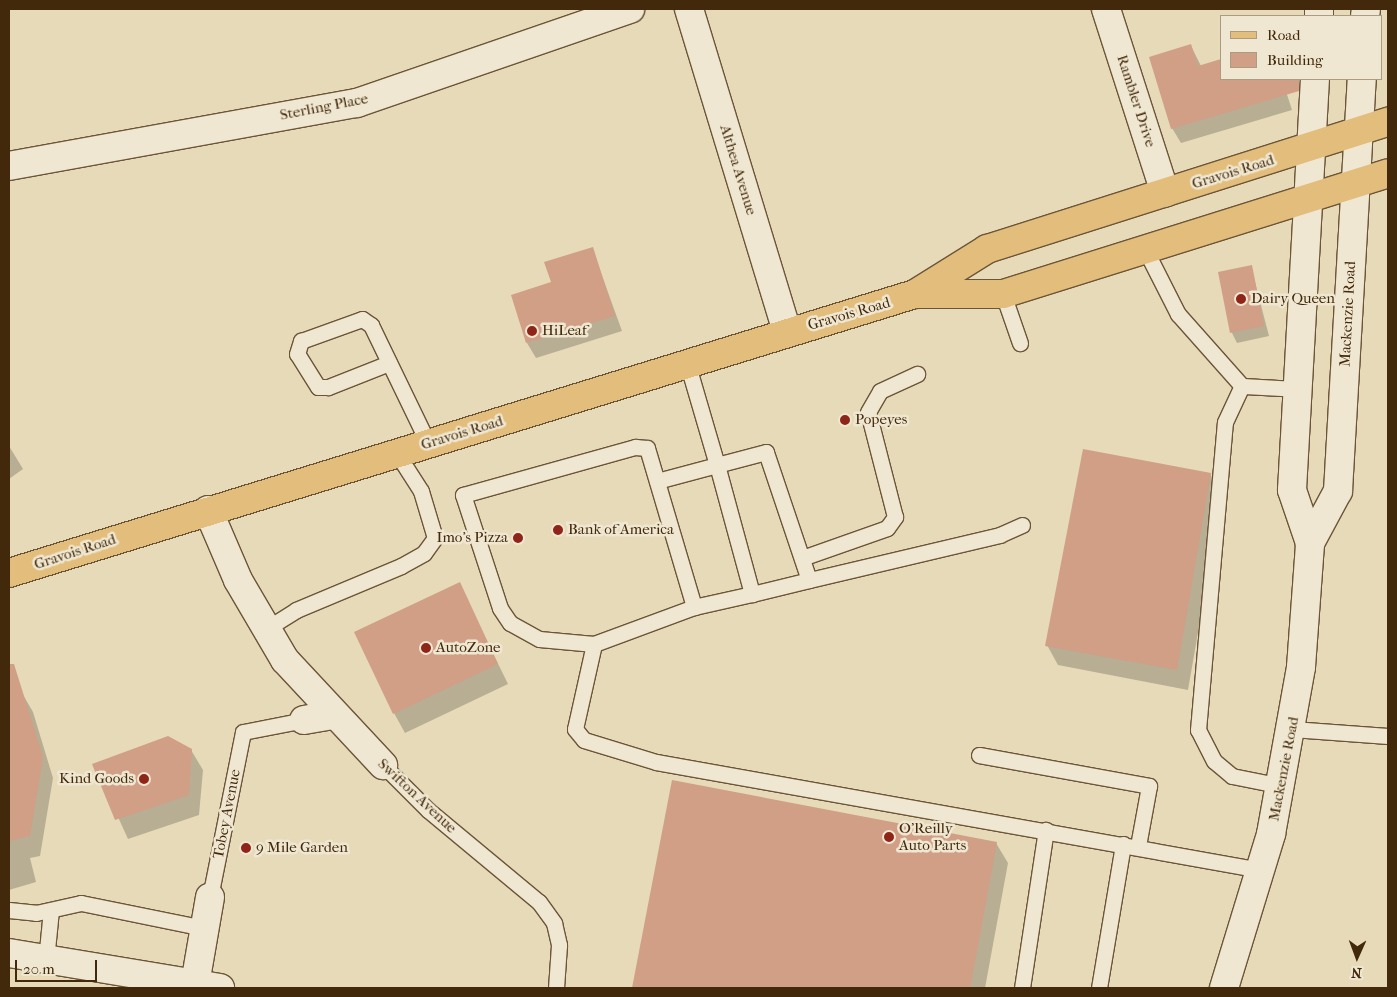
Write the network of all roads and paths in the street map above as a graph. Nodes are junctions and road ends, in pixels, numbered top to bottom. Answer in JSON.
{"nodes":[{"id":1,"x":630,"y":9,"type":"edge"},
{"id":2,"x":689,"y":9,"type":"edge"},
{"id":3,"x":1106,"y":9,"type":"edge"},
{"id":4,"x":1315,"y":80,"type":"edge"},
{"id":5,"x":1362,"y":80,"type":"edge"},
{"id":6,"x":1388,"y":122,"type":"edge"},
{"id":7,"x":1359,"y":132,"type":"junction"},
{"id":8,"x":1311,"y":147,"type":"junction"},
{"id":9,"x":9,"y":166,"type":"edge"},
{"id":10,"x":1388,"y":173,"type":"edge"},
{"id":11,"x":1356,"y":183,"type":"junction"},
{"id":12,"x":1165,"y":193,"type":"junction"},
{"id":13,"x":1308,"y":199,"type":"junction"},
{"id":14,"x":1146,"y":251,"type":"junction"},
{"id":15,"x":915,"y":294,"type":"junction"},
{"id":16,"x":1003,"y":294,"type":"junction"},
{"id":17,"x":787,"y":332,"type":"junction"},
{"id":18,"x":1020,"y":344,"type":"dead end"},
{"id":19,"x":389,"y":363,"type":"junction"},
{"id":20,"x":688,"y":366,"type":"junction"},
{"id":21,"x":917,"y":374,"type":"dead end"},
{"id":22,"x":1242,"y":386,"type":"junction"},
{"id":23,"x":1298,"y":389,"type":"junction"},
{"id":24,"x":428,"y":443,"type":"junction"},
{"id":25,"x":396,"y":452,"type":"junction"},
{"id":26,"x":717,"y":465,"type":"junction"},
{"id":27,"x":657,"y":481,"type":"junction"},
{"id":28,"x":208,"y":510,"type":"junction"},
{"id":29,"x":1022,"y":525,"type":"dead end"},
{"id":30,"x":1310,"y":543,"type":"junction"},
{"id":31,"x":802,"y":558,"type":"junction"},
{"id":32,"x":9,"y":573,"type":"edge"},
{"id":33,"x":809,"y":580,"type":"junction"},
{"id":34,"x":752,"y":594,"type":"junction"},
{"id":35,"x":694,"y":606,"type":"junction"},
{"id":36,"x":266,"y":629,"type":"junction"},
{"id":37,"x":594,"y":644,"type":"junction"},
{"id":38,"x":332,"y":715,"type":"junction"},
{"id":39,"x":304,"y":720,"type":"joint"},
{"id":40,"x":1292,"y":729,"type":"junction"},
{"id":41,"x":1388,"y":736,"type":"edge"},
{"id":42,"x":979,"y":755,"type":"dead end"},
{"id":43,"x":383,"y":765,"type":"joint"},
{"id":44,"x":1282,"y":786,"type":"junction"},
{"id":45,"x":1046,"y":830,"type":"junction"},
{"id":46,"x":1130,"y":845,"type":"junction"},
{"id":47,"x":1261,"y":870,"type":"junction"},
{"id":48,"x":210,"y":897,"type":"joint"},
{"id":49,"x":9,"y":910,"type":"edge"},
{"id":50,"x":51,"y":910,"type":"junction"},
{"id":51,"x":204,"y":928,"type":"junction"},
{"id":52,"x":9,"y":953,"type":"edge"},
{"id":53,"x":46,"y":960,"type":"junction"},
{"id":54,"x":146,"y":982,"type":"edge"},
{"id":55,"x":207,"y":986,"type":"edge"},
{"id":56,"x":556,"y":988,"type":"edge"},
{"id":57,"x":1022,"y":988,"type":"edge"},
{"id":58,"x":1099,"y":988,"type":"edge"},
{"id":59,"x":1224,"y":988,"type":"edge"}],
"edges":[{"from":1,"to":9,"type":"street","name":"Sterling Place"},
{"from":2,"to":17,"type":"street","name":"Althea Avenue"},
{"from":3,"to":12,"type":"street","name":"Rambler Drive"},
{"from":4,"to":8,"type":"street","name":"Mackenzie Road"},
{"from":5,"to":7,"type":"street","name":"Mackenzie Road"},
{"from":6,"to":7,"type":"main road","name":"Gravois Road"},
{"from":7,"to":8,"type":"main road","name":"Gravois Road"},
{"from":7,"to":11,"type":"street","name":"Mackenzie Road"},
{"from":8,"to":12,"type":"main road","name":"Gravois Road"},
{"from":8,"to":13,"type":"street","name":"Mackenzie Road"},
{"from":10,"to":11,"type":"main road","name":"Gravois Road"},
{"from":11,"to":13,"type":"main road","name":"Gravois Road"},
{"from":11,"to":30,"type":"street","name":"Mackenzie Road"},
{"from":12,"to":15,"type":"main road","name":"Gravois Road"},
{"from":13,"to":14,"type":"main road","name":"Gravois Road"},
{"from":13,"to":23,"type":"street","name":"Mackenzie Road"},
{"from":14,"to":16,"type":"main road","name":"Gravois Road"},
{"from":14,"to":22,"type":"lane"},
{"from":15,"to":16,"type":"main road","name":"Gravois Road"},
{"from":15,"to":17,"type":"main road","name":"Gravois Road"},
{"from":16,"to":18,"type":"lane"},
{"from":17,"to":20,"type":"main road","name":"Gravois Road"},
{"from":19,"to":19,"type":"lane"},
{"from":19,"to":24,"type":"lane"},
{"from":20,"to":24,"type":"main road","name":"Gravois Road"},
{"from":20,"to":26,"type":"lane"},
{"from":21,"to":31,"type":"lane"},
{"from":22,"to":23,"type":"lane"},
{"from":22,"to":44,"type":"lane"},
{"from":23,"to":30,"type":"street","name":"Mackenzie Road"},
{"from":24,"to":25,"type":"main road","name":"Gravois Road"},
{"from":25,"to":28,"type":"main road","name":"Gravois Road"},
{"from":25,"to":36,"type":"lane"},
{"from":26,"to":27,"type":"lane"},
{"from":26,"to":31,"type":"lane"},
{"from":26,"to":34,"type":"lane"},
{"from":27,"to":35,"type":"lane"},
{"from":27,"to":37,"type":"lane"},
{"from":28,"to":32,"type":"main road","name":"Gravois Road"},
{"from":28,"to":36,"type":"street","name":"Swifton Avenue"},
{"from":29,"to":33,"type":"lane"},
{"from":30,"to":40,"type":"street","name":"Mackenzie Road"},
{"from":31,"to":33,"type":"lane"},
{"from":33,"to":34,"type":"lane"},
{"from":34,"to":35,"type":"lane"},
{"from":35,"to":37,"type":"lane"},
{"from":36,"to":38,"type":"street","name":"Swifton Avenue"},
{"from":37,"to":45,"type":"lane"},
{"from":38,"to":39,"type":"street","name":"Tobey Avenue"},
{"from":38,"to":43,"type":"street","name":"Swifton Avenue"},
{"from":39,"to":48,"type":"lane","name":"Tobey Avenue"},
{"from":40,"to":41,"type":"lane"},
{"from":40,"to":44,"type":"street","name":"Mackenzie Road"},
{"from":42,"to":46,"type":"lane"},
{"from":43,"to":56,"type":"lane","name":"Swifton Avenue"},
{"from":44,"to":47,"type":"street","name":"Mackenzie Road"},
{"from":45,"to":46,"type":"lane"},
{"from":45,"to":57,"type":"lane"},
{"from":46,"to":47,"type":"lane"},
{"from":46,"to":58,"type":"lane"},
{"from":47,"to":59,"type":"street","name":"Mackenzie Road"},
{"from":48,"to":51,"type":"street","name":"Tobey Avenue"},
{"from":49,"to":50,"type":"lane"},
{"from":50,"to":51,"type":"lane"},
{"from":50,"to":53,"type":"lane"},
{"from":51,"to":55,"type":"street","name":"Tobey Avenue"},
{"from":52,"to":53,"type":"street"},
{"from":53,"to":54,"type":"street"},
{"from":54,"to":55,"type":"street"}]}
